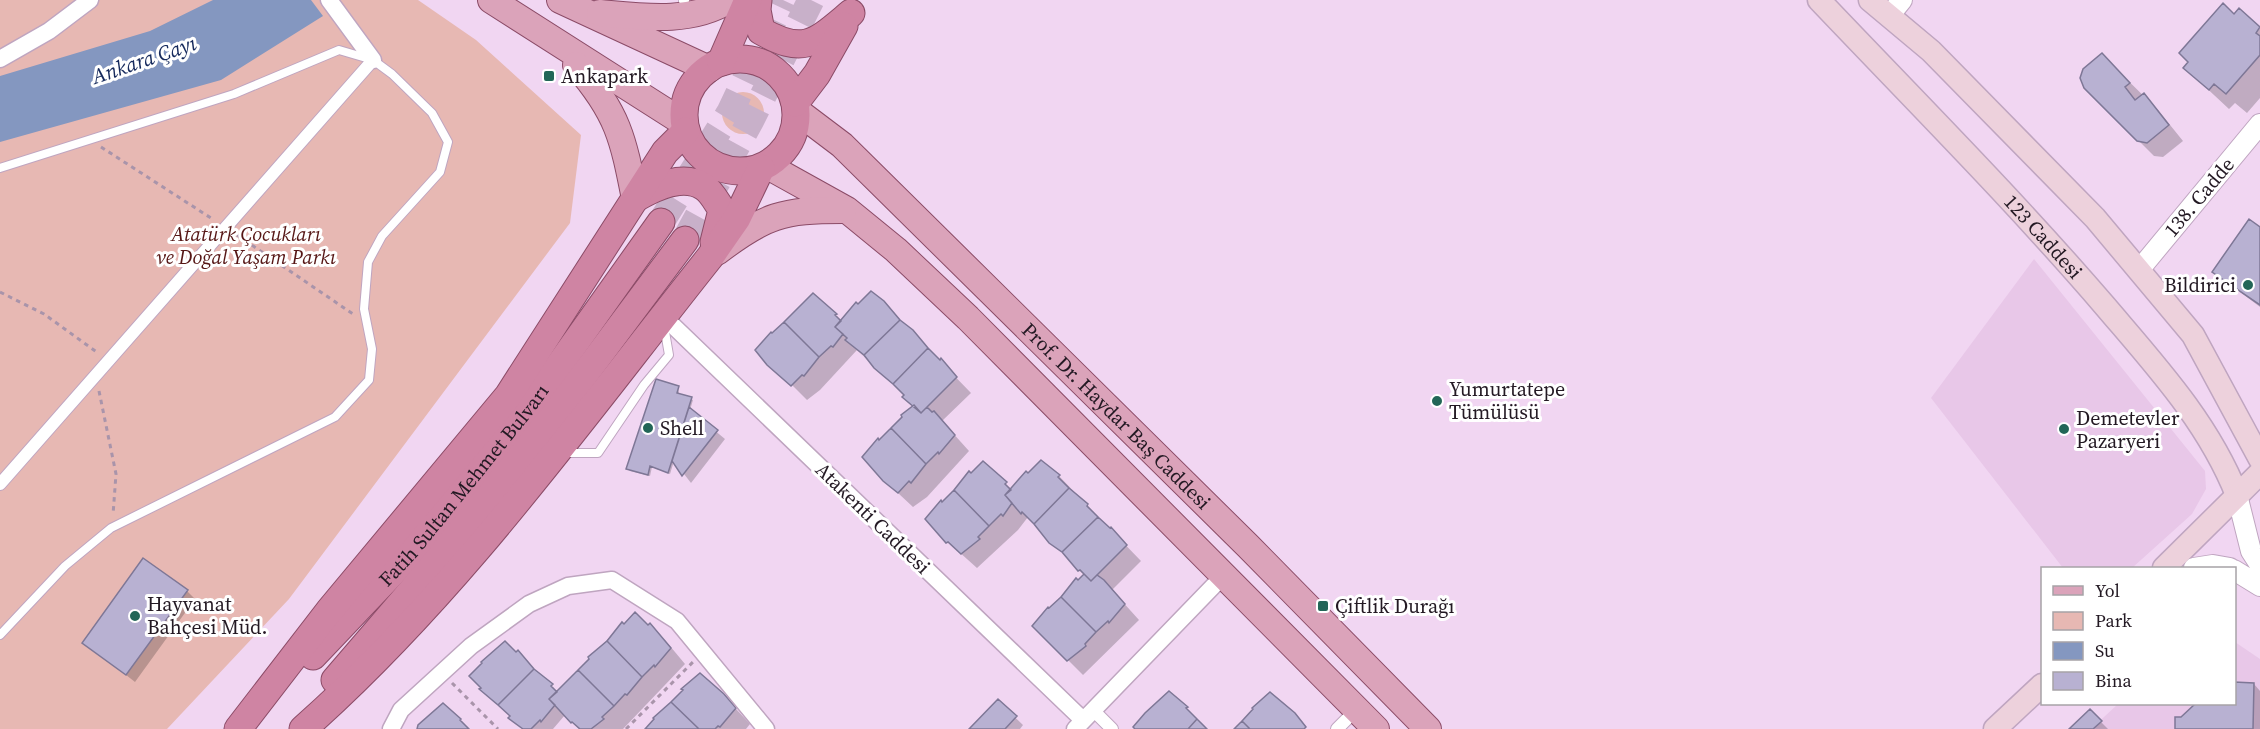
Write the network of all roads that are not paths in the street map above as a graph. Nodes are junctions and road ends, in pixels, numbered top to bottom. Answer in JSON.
{"nodes":[{"id":1,"x":90,"y":0,"type":"edge"},
{"id":2,"x":329,"y":0,"type":"edge"},
{"id":3,"x":491,"y":0,"type":"edge"},
{"id":4,"x":729,"y":0,"type":"edge"},
{"id":5,"x":748,"y":0,"type":"edge"},
{"id":6,"x":758,"y":0,"type":"edge"},
{"id":7,"x":1819,"y":0,"type":"edge"},
{"id":8,"x":1870,"y":0,"type":"edge"},
{"id":9,"x":572,"y":5,"type":"edge"},
{"id":10,"x":854,"y":7,"type":"edge"},
{"id":11,"x":1896,"y":8,"type":"edge"},
{"id":12,"x":560,"y":46,"type":"junction"},
{"id":13,"x":0,"y":59,"type":"edge"},
{"id":14,"x":374,"y":60,"type":"junction"},
{"id":15,"x":715,"y":65,"type":"junction"},
{"id":16,"x":796,"y":107,"type":"junction"},
{"id":17,"x":2260,"y":124,"type":"edge"},
{"id":18,"x":685,"y":127,"type":"junction"},
{"id":19,"x":763,"y":167,"type":"junction"},
{"id":20,"x":0,"y":168,"type":"edge"},
{"id":21,"x":635,"y":199,"type":"junction"},
{"id":22,"x":847,"y":210,"type":"junction"},
{"id":23,"x":661,"y":222,"type":"tunnel mouth"},
{"id":24,"x":685,"y":240,"type":"tunnel mouth"},
{"id":25,"x":710,"y":257,"type":"junction"},
{"id":26,"x":2139,"y":270,"type":"junction"},
{"id":27,"x":663,"y":316,"type":"junction"},
{"id":28,"x":2260,"y":459,"type":"edge"},
{"id":29,"x":2260,"y":472,"type":"edge"},
{"id":30,"x":0,"y":484,"type":"edge"},
{"id":31,"x":2237,"y":495,"type":"junction"},
{"id":32,"x":2260,"y":565,"type":"edge"},
{"id":33,"x":2165,"y":567,"type":"edge"},
{"id":34,"x":2204,"y":567,"type":"edge"},
{"id":35,"x":2222,"y":567,"type":"edge"},
{"id":36,"x":2236,"y":571,"type":"edge"},
{"id":37,"x":1224,"y":575,"type":"junction"},
{"id":38,"x":2260,"y":586,"type":"edge"},
{"id":39,"x":0,"y":635,"type":"edge"},
{"id":40,"x":2041,"y":687,"type":"edge"},
{"id":41,"x":1357,"y":709,"type":"junction"},
{"id":42,"x":1083,"y":720,"type":"edge"},
{"id":43,"x":238,"y":729,"type":"edge"},
{"id":44,"x":243,"y":729,"type":"edge"},
{"id":45,"x":293,"y":729,"type":"edge"},
{"id":46,"x":303,"y":729,"type":"edge"},
{"id":47,"x":391,"y":729,"type":"edge"},
{"id":48,"x":765,"y":729,"type":"edge"},
{"id":49,"x":1112,"y":729,"type":"edge"},
{"id":50,"x":1337,"y":729,"type":"edge"},
{"id":51,"x":1376,"y":729,"type":"edge"},
{"id":52,"x":1428,"y":729,"type":"edge"},
{"id":53,"x":1995,"y":729,"type":"edge"}],
"edges":[{"from":1,"to":13,"type":"street"},
{"from":2,"to":14,"type":"street"},
{"from":3,"to":12,"type":"main road"},
{"from":4,"to":9,"type":"main road"},
{"from":5,"to":15,"type":"highway"},
{"from":6,"to":10,"type":"highway"},
{"from":7,"to":31,"type":"main road","name":"123 Caddesi"},
{"from":8,"to":11,"type":"main road"},
{"from":9,"to":15,"type":"main road"},
{"from":10,"to":16,"type":"highway"},
{"from":11,"to":26,"type":"main road"},
{"from":12,"to":18,"type":"main road"},
{"from":12,"to":21,"type":"main road"},
{"from":14,"to":20,"type":"lane"},
{"from":14,"to":30,"type":"street"},
{"from":14,"to":39,"type":"lane"},
{"from":15,"to":16,"type":"highway"},
{"from":15,"to":18,"type":"highway"},
{"from":16,"to":19,"type":"highway"},
{"from":16,"to":52,"type":"main road","name":"Prof. Dr. Haydar Baş Caddesi"},
{"from":17,"to":26,"type":"street","name":"138. Cadde"},
{"from":18,"to":19,"type":"highway"},
{"from":18,"to":21,"type":"highway"},
{"from":19,"to":22,"type":"main road","name":"Prof. Dr. Haydar Baş Caddesi"},
{"from":19,"to":25,"type":"highway"},
{"from":21,"to":25,"type":"highway"},
{"from":21,"to":43,"type":"highway"},
{"from":22,"to":25,"type":"main road"},
{"from":22,"to":37,"type":"main road","name":"Prof. Dr. Haydar Baş Caddesi"},
{"from":23,"to":44,"type":"highway","name":"Fatih Sultan Mehmet Bulvarı"},
{"from":24,"to":45,"type":"highway","name":"Fatih Sultan Mehmet Bulvarı"},
{"from":25,"to":27,"type":"highway"},
{"from":26,"to":28,"type":"main road"},
{"from":27,"to":42,"type":"street","name":"Atakenti Caddesi"},
{"from":27,"to":46,"type":"highway"},
{"from":29,"to":31,"type":"main road"},
{"from":31,"to":32,"type":"street"},
{"from":31,"to":33,"type":"main road"},
{"from":34,"to":35,"type":"street"},
{"from":36,"to":38,"type":"street"},
{"from":37,"to":41,"type":"main road","name":"Prof. Dr. Haydar Baş Caddesi"},
{"from":37,"to":42,"type":"street"},
{"from":40,"to":53,"type":"main road"},
{"from":41,"to":50,"type":"street"},
{"from":41,"to":51,"type":"main road","name":"Prof. Dr. Haydar Baş Caddesi"},
{"from":42,"to":49,"type":"street"},
{"from":47,"to":48,"type":"street"}]}
